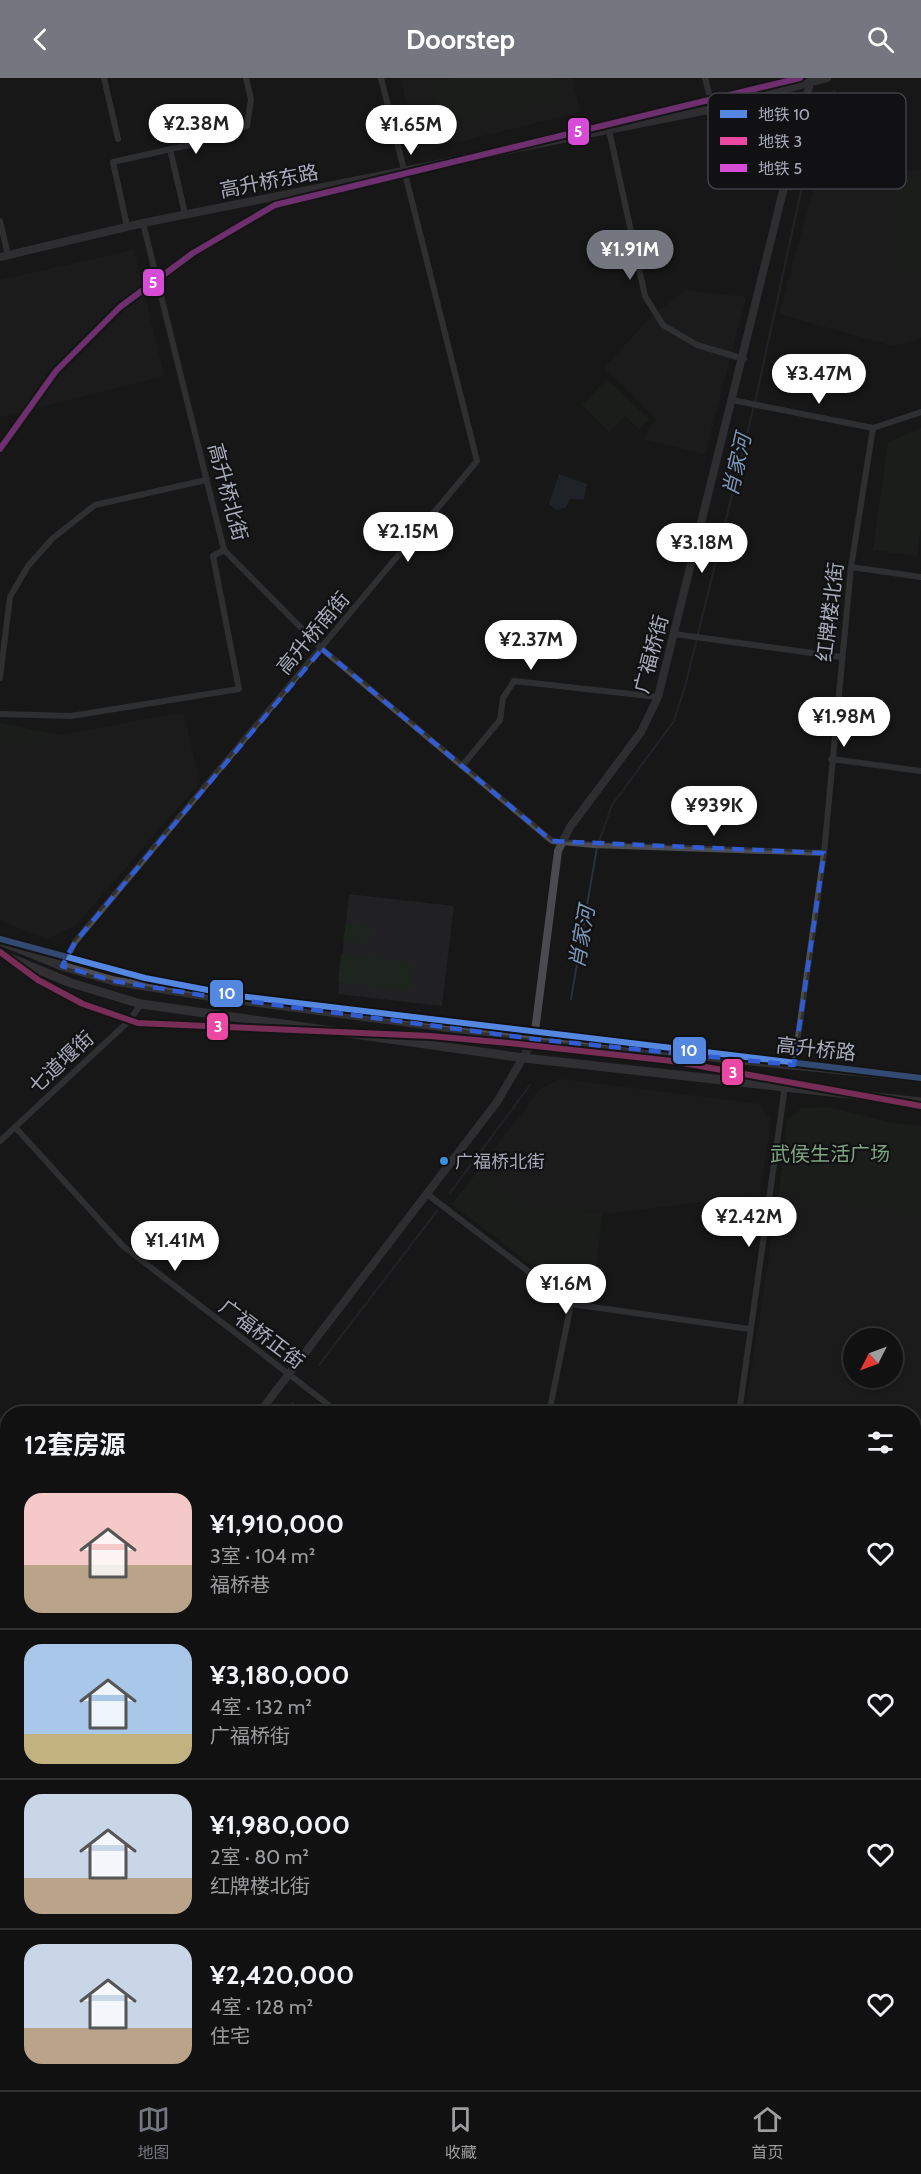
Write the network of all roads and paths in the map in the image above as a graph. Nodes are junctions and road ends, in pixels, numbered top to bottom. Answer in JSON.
{"nodes":[{"id":1,"x":104,"y":78,"type":"edge"},
{"id":2,"x":246,"y":78,"type":"edge"},
{"id":3,"x":381,"y":78,"type":"edge"},
{"id":4,"x":705,"y":78,"type":"edge"},
{"id":5,"x":827,"y":78,"type":"edge"},
{"id":6,"x":810,"y":80,"type":"edge"},
{"id":7,"x":709,"y":93,"type":"edge"},
{"id":8,"x":767,"y":93,"type":"edge"},
{"id":9,"x":708,"y":110,"type":"edge"},
{"id":10,"x":609,"y":130,"type":"junction"},
{"id":11,"x":118,"y":139,"type":"dead end"},
{"id":12,"x":170,"y":149,"type":"junction"},
{"id":13,"x":403,"y":171,"type":"junction"},
{"id":14,"x":784,"y":189,"type":"edge"},
{"id":15,"x":185,"y":214,"type":"junction"},
{"id":16,"x":0,"y":221,"type":"edge"},
{"id":17,"x":143,"y":223,"type":"junction"},
{"id":18,"x":127,"y":226,"type":"junction"},
{"id":19,"x":4,"y":256,"type":"edge"},
{"id":20,"x":744,"y":358,"type":"junction"},
{"id":21,"x":732,"y":399,"type":"junction"},
{"id":22,"x":921,"y":412,"type":"edge"},
{"id":23,"x":873,"y":428,"type":"junction"},
{"id":24,"x":206,"y":480,"type":"junction"},
{"id":25,"x":224,"y":550,"type":"junction"},
{"id":26,"x":851,"y":567,"type":"junction"},
{"id":27,"x":921,"y":578,"type":"edge"},
{"id":28,"x":674,"y":634,"type":"junction"},
{"id":29,"x":322,"y":649,"type":"junction"},
{"id":30,"x":841,"y":657,"type":"junction"},
{"id":31,"x":0,"y":678,"type":"edge"},
{"id":32,"x":658,"y":697,"type":"junction"},
{"id":33,"x":0,"y":714,"type":"edge"},
{"id":34,"x":831,"y":759,"type":"junction"},
{"id":35,"x":462,"y":766,"type":"junction"},
{"id":36,"x":921,"y":771,"type":"edge"},
{"id":37,"x":561,"y":843,"type":"junction"},
{"id":38,"x":824,"y":852,"type":"junction"},
{"id":39,"x":0,"y":941,"type":"edge"},
{"id":40,"x":0,"y":954,"type":"edge"},
{"id":41,"x":62,"y":966,"type":"junction"},
{"id":42,"x":141,"y":1004,"type":"junction"},
{"id":43,"x":534,"y":1039,"type":"junction"},
{"id":44,"x":524,"y":1058,"type":"junction"},
{"id":45,"x":794,"y":1065,"type":"junction"},
{"id":46,"x":921,"y":1078,"type":"edge"},
{"id":47,"x":784,"y":1086,"type":"junction"},
{"id":48,"x":921,"y":1102,"type":"edge"},
{"id":49,"x":15,"y":1127,"type":"junction"},
{"id":50,"x":0,"y":1141,"type":"edge"},
{"id":51,"x":427,"y":1194,"type":"junction"},
{"id":52,"x":572,"y":1304,"type":"junction"},
{"id":53,"x":749,"y":1329,"type":"junction"},
{"id":54,"x":288,"y":1375,"type":"junction"},
{"id":55,"x":264,"y":1406,"type":"edge"},
{"id":56,"x":330,"y":1406,"type":"edge"},
{"id":57,"x":550,"y":1406,"type":"edge"},
{"id":58,"x":740,"y":1406,"type":"edge"}],
"edges":[{"from":1,"to":11,"type":"street"},
{"from":2,"to":12,"type":"street"},
{"from":3,"to":13,"type":"street","name":"高升桥南街"},
{"from":4,"to":7,"type":"street"},
{"from":5,"to":6,"type":"main road","name":"高升桥东路"},
{"from":6,"to":8,"type":"main road","name":"高升桥东路"},
{"from":9,"to":10,"type":"main road","name":"高升桥东路"},
{"from":10,"to":13,"type":"main road","name":"高升桥东路"},
{"from":10,"to":20,"type":"street"},
{"from":12,"to":15,"type":"street"},
{"from":12,"to":18,"type":"street"},
{"from":13,"to":15,"type":"main road","name":"高升桥东路"},
{"from":13,"to":29,"type":"street","name":"高升桥南街"},
{"from":14,"to":20,"type":"main road","name":"广福桥街"},
{"from":15,"to":17,"type":"main road","name":"高升桥东路"},
{"from":16,"to":19,"type":"street"},
{"from":17,"to":18,"type":"main road","name":"高升桥东路"},
{"from":17,"to":24,"type":"street","name":"高升桥北街"},
{"from":18,"to":19,"type":"main road","name":"高升桥东路"},
{"from":20,"to":21,"type":"main road","name":"广福桥街"},
{"from":21,"to":23,"type":"street"},
{"from":21,"to":28,"type":"main road","name":"广福桥街"},
{"from":22,"to":23,"type":"street"},
{"from":23,"to":26,"type":"street","name":"红牌楼北街"},
{"from":24,"to":25,"type":"street","name":"高升桥北街"},
{"from":24,"to":31,"type":"street"},
{"from":25,"to":29,"type":"street","name":"高升桥北街"},
{"from":25,"to":33,"type":"street"},
{"from":26,"to":27,"type":"street"},
{"from":26,"to":30,"type":"street","name":"红牌楼北街"},
{"from":28,"to":30,"type":"street"},
{"from":28,"to":32,"type":"main road","name":"广福桥街"},
{"from":29,"to":35,"type":"street","name":"高升桥北街"},
{"from":29,"to":41,"type":"street","name":"高升桥南街"},
{"from":30,"to":34,"type":"street","name":"红牌楼北街"},
{"from":32,"to":35,"type":"street"},
{"from":32,"to":37,"type":"main road","name":"广福桥街"},
{"from":34,"to":36,"type":"street"},
{"from":34,"to":38,"type":"street","name":"红牌楼北街"},
{"from":35,"to":37,"type":"street","name":"高升桥北街"},
{"from":37,"to":38,"type":"street","name":"高升桥北街"},
{"from":37,"to":43,"type":"main road","name":"广福桥街"},
{"from":38,"to":45,"type":"street","name":"红牌楼北街"},
{"from":39,"to":41,"type":"main road","name":"高升桥路"},
{"from":40,"to":42,"type":"main road","name":"高升桥路"},
{"from":41,"to":43,"type":"main road","name":"高升桥路"},
{"from":42,"to":44,"type":"main road","name":"高升桥路"},
{"from":42,"to":49,"type":"street","name":"七道堰街"},
{"from":43,"to":44,"type":"main road"},
{"from":43,"to":45,"type":"main road","name":"高升桥路"},
{"from":44,"to":47,"type":"main road","name":"高升桥路"},
{"from":44,"to":51,"type":"main road"},
{"from":45,"to":46,"type":"main road","name":"高升桥路"},
{"from":47,"to":48,"type":"main road","name":"高升桥路"},
{"from":47,"to":53,"type":"street"},
{"from":49,"to":50,"type":"street","name":"七道堰街"},
{"from":49,"to":54,"type":"street","name":"广福桥正街"},
{"from":51,"to":52,"type":"street"},
{"from":51,"to":54,"type":"main road"},
{"from":52,"to":53,"type":"street"},
{"from":52,"to":57,"type":"street"},
{"from":53,"to":58,"type":"street"},
{"from":54,"to":55,"type":"main road"},
{"from":54,"to":56,"type":"street","name":"广福桥正街"}]}
